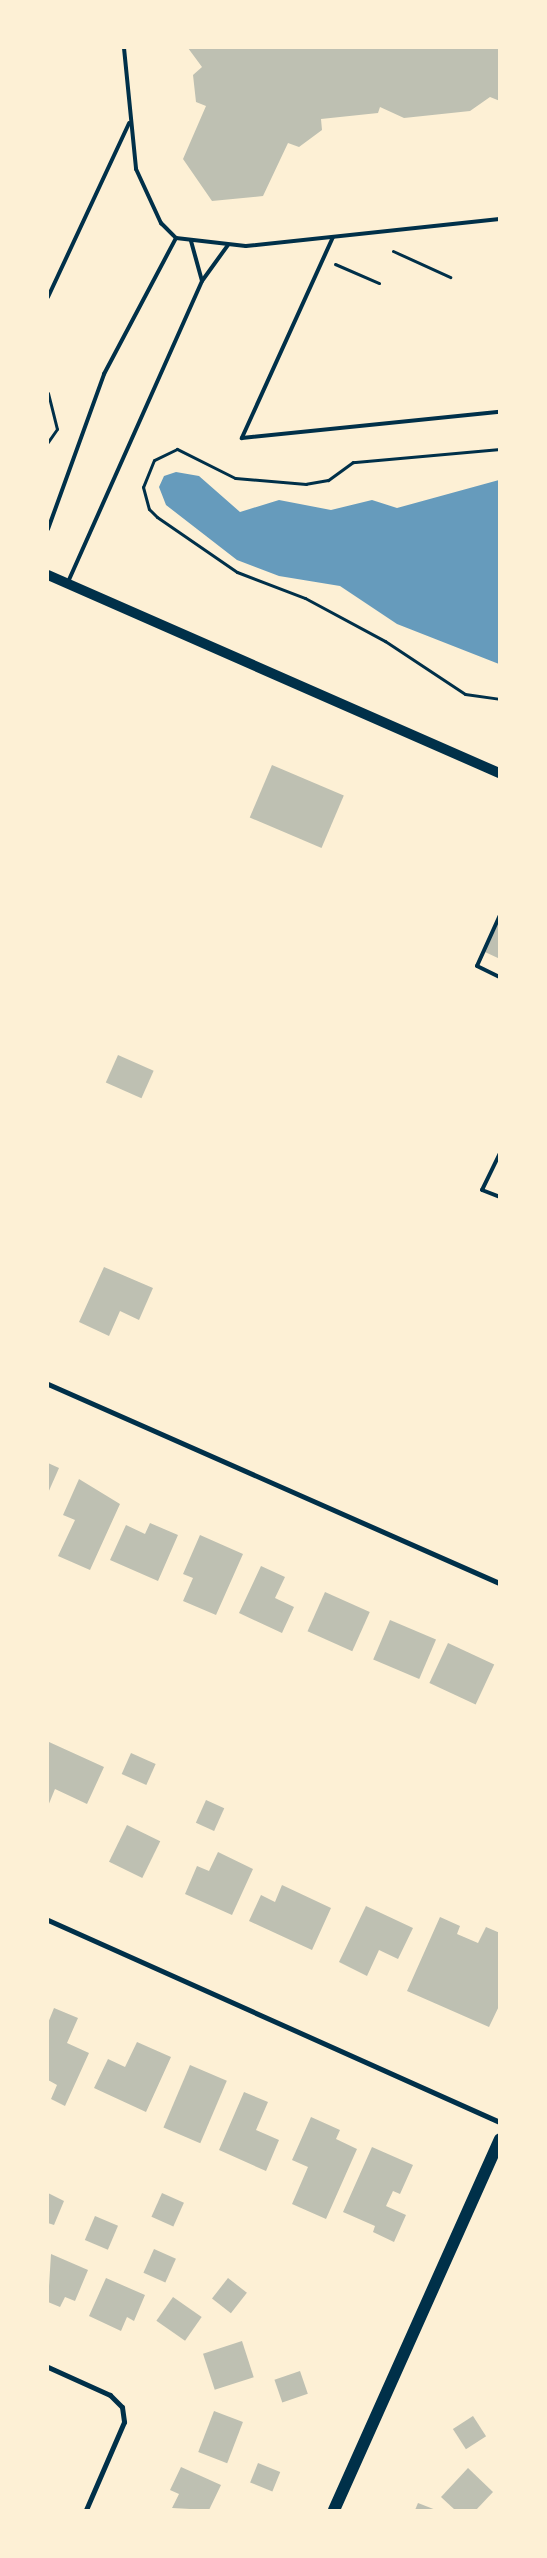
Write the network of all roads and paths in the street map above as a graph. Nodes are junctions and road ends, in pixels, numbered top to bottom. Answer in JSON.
{"nodes":[{"id":1,"x":124,"y":48,"type":"edge"},
{"id":2,"x":130,"y":122,"type":"junction"},
{"id":3,"x":500,"y":219,"type":"edge"},
{"id":4,"x":333,"y":237,"type":"junction"},
{"id":5,"x":176,"y":238,"type":"junction"},
{"id":6,"x":191,"y":241,"type":"junction"},
{"id":7,"x":228,"y":245,"type":"junction"},
{"id":8,"x":393,"y":251,"type":"dead end"},
{"id":9,"x":323,"y":258,"type":"junction"},
{"id":10,"x":450,"y":277,"type":"dead end"},
{"id":11,"x":202,"y":281,"type":"junction"},
{"id":12,"x":378,"y":283,"type":"dead end"},
{"id":13,"x":48,"y":297,"type":"edge"},
{"id":14,"x":48,"y":393,"type":"edge"},
{"id":15,"x":500,"y":412,"type":"edge"},
{"id":16,"x":48,"y":442,"type":"edge"},
{"id":17,"x":500,"y":449,"type":"edge"},
{"id":18,"x":48,"y":529,"type":"edge"},
{"id":19,"x":48,"y":575,"type":"edge"},
{"id":20,"x":67,"y":584,"type":"junction"},
{"id":21,"x":500,"y":699,"type":"edge"},
{"id":22,"x":500,"y":773,"type":"edge"},
{"id":23,"x":500,"y":915,"type":"edge"},
{"id":24,"x":500,"y":977,"type":"edge"},
{"id":25,"x":500,"y":1153,"type":"edge"},
{"id":26,"x":500,"y":1197,"type":"edge"},
{"id":27,"x":48,"y":1384,"type":"edge"},
{"id":28,"x":500,"y":1583,"type":"edge"},
{"id":29,"x":48,"y":1920,"type":"edge"},
{"id":30,"x":500,"y":2122,"type":"edge"},
{"id":31,"x":500,"y":2139,"type":"edge"},
{"id":32,"x":48,"y":2367,"type":"edge"},
{"id":33,"x":86,"y":2510,"type":"edge"},
{"id":34,"x":334,"y":2510,"type":"edge"}],
"edges":[{"from":1,"to":2,"type":"lane"},
{"from":2,"to":5,"type":"lane"},
{"from":2,"to":13,"type":"lane"},
{"from":3,"to":4,"type":"lane"},
{"from":4,"to":7,"type":"lane"},
{"from":4,"to":9,"type":"lane"},
{"from":5,"to":6,"type":"lane"},
{"from":5,"to":18,"type":"lane"},
{"from":6,"to":7,"type":"lane"},
{"from":6,"to":11,"type":"lane"},
{"from":7,"to":11,"type":"lane"},
{"from":8,"to":10,"type":"path"},
{"from":9,"to":12,"type":"path"},
{"from":9,"to":15,"type":"lane"},
{"from":11,"to":20,"type":"lane"},
{"from":14,"to":16,"type":"path"},
{"from":17,"to":21,"type":"path"},
{"from":19,"to":20,"type":"main road"},
{"from":20,"to":22,"type":"main road"},
{"from":23,"to":24,"type":"lane"},
{"from":25,"to":26,"type":"lane"},
{"from":27,"to":28,"type":"street"},
{"from":29,"to":30,"type":"street"},
{"from":31,"to":34,"type":"main road"},
{"from":32,"to":33,"type":"street"}]}
